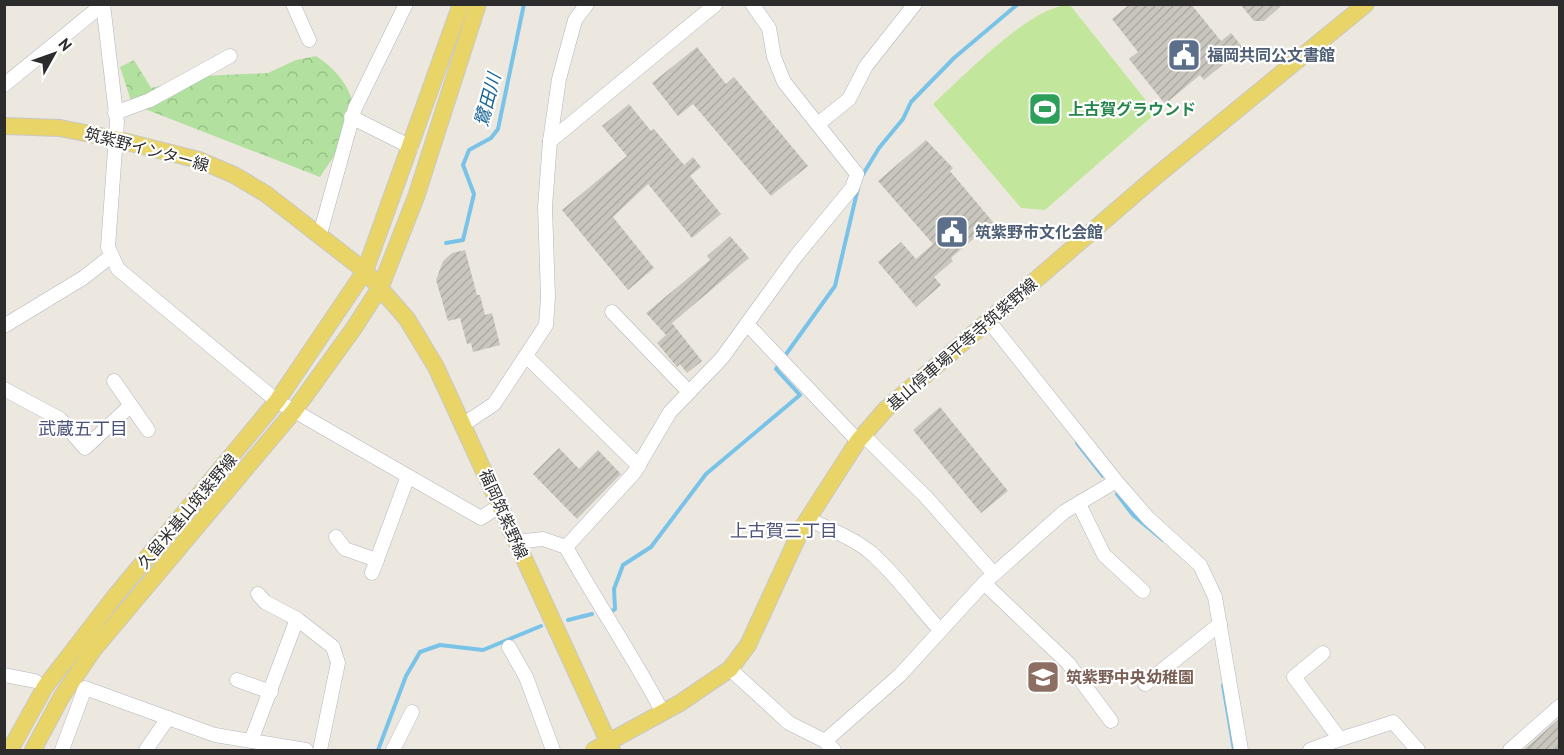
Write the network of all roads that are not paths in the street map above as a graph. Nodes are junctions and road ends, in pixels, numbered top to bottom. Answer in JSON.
{"nodes":[{"id":1,"x":293,"y":4,"type":"edge"},
{"id":2,"x":406,"y":4,"type":"edge"},
{"id":3,"x":460,"y":4,"type":"edge"},
{"id":4,"x":478,"y":4,"type":"edge"},
{"id":5,"x":587,"y":4,"type":"edge"},
{"id":6,"x":716,"y":4,"type":"edge"},
{"id":7,"x":752,"y":4,"type":"edge"},
{"id":8,"x":915,"y":4,"type":"edge"},
{"id":9,"x":1366,"y":4,"type":"edge"},
{"id":10,"x":103,"y":5,"type":"edge"},
{"id":11,"x":309,"y":40,"type":"dead end"},
{"id":12,"x":230,"y":56,"type":"dead end"},
{"id":13,"x":4,"y":85,"type":"edge"},
{"id":14,"x":115,"y":113,"type":"junction"},
{"id":15,"x":351,"y":117,"type":"junction"},
{"id":16,"x":818,"y":124,"type":"junction"},
{"id":17,"x":4,"y":126,"type":"edge"},
{"id":18,"x":115,"y":139,"type":"junction"},
{"id":19,"x":550,"y":141,"type":"junction"},
{"id":20,"x":411,"y":147,"type":"junction"},
{"id":21,"x":320,"y":234,"type":"junction"},
{"id":22,"x":110,"y":257,"type":"junction"},
{"id":23,"x":365,"y":271,"type":"junction"},
{"id":24,"x":381,"y":286,"type":"junction"},
{"id":25,"x":612,"y":312,"type":"dead end"},
{"id":26,"x":988,"y":320,"type":"junction"},
{"id":27,"x":747,"y":324,"type":"junction"},
{"id":28,"x":4,"y":326,"type":"edge"},
{"id":29,"x":526,"y":356,"type":"junction"},
{"id":30,"x":114,"y":381,"type":"dead end"},
{"id":31,"x":4,"y":389,"type":"edge"},
{"id":32,"x":689,"y":392,"type":"junction"},
{"id":33,"x":277,"y":401,"type":"junction"},
{"id":34,"x":130,"y":406,"type":"junction"},
{"id":35,"x":294,"y":411,"type":"junction"},
{"id":36,"x":464,"y":424,"type":"junction"},
{"id":37,"x":148,"y":430,"type":"dead end"},
{"id":38,"x":860,"y":438,"type":"junction"},
{"id":39,"x":639,"y":466,"type":"junction"},
{"id":40,"x":408,"y":476,"type":"junction"},
{"id":41,"x":1116,"y":481,"type":"junction"},
{"id":42,"x":1079,"y":504,"type":"junction"},
{"id":43,"x":499,"y":506,"type":"junction"},
{"id":44,"x":808,"y":519,"type":"junction"},
{"id":45,"x":336,"y":537,"type":"dead end"},
{"id":46,"x":516,"y":542,"type":"junction"},
{"id":47,"x":566,"y":547,"type":"junction"},
{"id":48,"x":377,"y":560,"type":"junction"},
{"id":49,"x":372,"y":573,"type":"dead end"},
{"id":50,"x":989,"y":578,"type":"junction"},
{"id":51,"x":1143,"y":591,"type":"dead end"},
{"id":52,"x":258,"y":594,"type":"dead end"},
{"id":53,"x":297,"y":619,"type":"junction"},
{"id":54,"x":1220,"y":624,"type":"junction"},
{"id":55,"x":939,"y":629,"type":"junction"},
{"id":56,"x":509,"y":647,"type":"dead end"},
{"id":57,"x":1323,"y":653,"type":"dead end"},
{"id":58,"x":730,"y":669,"type":"junction"},
{"id":59,"x":4,"y":675,"type":"edge"},
{"id":60,"x":237,"y":680,"type":"dead end"},
{"id":61,"x":35,"y":681,"type":"dead end"},
{"id":62,"x":1145,"y":684,"type":"dead end"},
{"id":63,"x":271,"y":692,"type":"junction"},
{"id":64,"x":1560,"y":706,"type":"edge"},
{"id":65,"x":412,"y":712,"type":"dead end"},
{"id":66,"x":663,"y":713,"type":"junction"},
{"id":67,"x":168,"y":718,"type":"junction"},
{"id":68,"x":48,"y":719,"type":"junction"},
{"id":69,"x":1111,"y":721,"type":"dead end"},
{"id":70,"x":1339,"y":738,"type":"junction"},
{"id":71,"x":251,"y":741,"type":"junction"},
{"id":72,"x":830,"y":746,"type":"edge"},
{"id":73,"x":66,"y":748,"type":"edge"},
{"id":74,"x":605,"y":748,"type":"edge"},
{"id":75,"x":10,"y":750,"type":"edge"},
{"id":76,"x":33,"y":750,"type":"edge"},
{"id":77,"x":39,"y":750,"type":"edge"},
{"id":78,"x":146,"y":750,"type":"edge"},
{"id":79,"x":306,"y":750,"type":"edge"},
{"id":80,"x":320,"y":750,"type":"edge"},
{"id":81,"x":393,"y":750,"type":"edge"},
{"id":82,"x":553,"y":750,"type":"edge"},
{"id":83,"x":1240,"y":750,"type":"edge"},
{"id":84,"x":1310,"y":750,"type":"edge"},
{"id":85,"x":1418,"y":750,"type":"edge"},
{"id":86,"x":1510,"y":750,"type":"edge"}],
"edges":[{"from":1,"to":11,"type":"street"},
{"from":2,"to":15,"type":"street"},
{"from":3,"to":20,"type":"main road"},
{"from":4,"to":24,"type":"main road"},
{"from":5,"to":19,"type":"street"},
{"from":6,"to":19,"type":"street"},
{"from":7,"to":16,"type":"street"},
{"from":8,"to":16,"type":"street"},
{"from":9,"to":26,"type":"main road","name":"基山停車場平等寺筑紫野線"},
{"from":10,"to":13,"type":"street"},
{"from":10,"to":14,"type":"street"},
{"from":12,"to":14,"type":"street"},
{"from":14,"to":18,"type":"street"},
{"from":15,"to":20,"type":"street"},
{"from":15,"to":21,"type":"street"},
{"from":16,"to":27,"type":"street"},
{"from":17,"to":18,"type":"main road","name":"筑紫野インター線"},
{"from":18,"to":21,"type":"main road","name":"筑紫野インター線"},
{"from":18,"to":22,"type":"street"},
{"from":19,"to":29,"type":"street"},
{"from":20,"to":23,"type":"main road"},
{"from":21,"to":23,"type":"main road","name":"筑紫野インター線"},
{"from":22,"to":28,"type":"street"},
{"from":22,"to":33,"type":"street"},
{"from":23,"to":24,"type":"main road","name":"筑紫野インター線"},
{"from":23,"to":33,"type":"main road","name":"久留米基山筑紫野線"},
{"from":24,"to":35,"type":"main road","name":"久留米基山筑紫野線"},
{"from":24,"to":36,"type":"main road","name":"福岡筑紫野線"},
{"from":25,"to":32,"type":"street"},
{"from":26,"to":38,"type":"main road","name":"基山停車場平等寺筑紫野線"},
{"from":26,"to":41,"type":"street"},
{"from":27,"to":32,"type":"street"},
{"from":27,"to":38,"type":"street"},
{"from":29,"to":36,"type":"street"},
{"from":29,"to":39,"type":"street"},
{"from":30,"to":34,"type":"street"},
{"from":31,"to":34,"type":"street"},
{"from":32,"to":39,"type":"street"},
{"from":33,"to":35,"type":"street"},
{"from":33,"to":75,"type":"main road","name":"久留米基山筑紫野線"},
{"from":34,"to":37,"type":"street"},
{"from":35,"to":40,"type":"street"},
{"from":35,"to":68,"type":"main road","name":"久留米基山筑紫野線"},
{"from":36,"to":43,"type":"main road","name":"福岡筑紫野線"},
{"from":38,"to":44,"type":"main road","name":"基山停車場平等寺筑紫野線"},
{"from":38,"to":50,"type":"street"},
{"from":39,"to":47,"type":"street"},
{"from":40,"to":43,"type":"street"},
{"from":40,"to":48,"type":"street"},
{"from":41,"to":42,"type":"street"},
{"from":41,"to":54,"type":"street"},
{"from":42,"to":50,"type":"street"},
{"from":42,"to":51,"type":"street"},
{"from":43,"to":46,"type":"main road","name":"福岡筑紫野線"},
{"from":44,"to":55,"type":"street"},
{"from":44,"to":58,"type":"main road","name":"基山停車場平等寺筑紫野線"},
{"from":45,"to":48,"type":"street"},
{"from":46,"to":47,"type":"street"},
{"from":46,"to":74,"type":"main road","name":"福岡筑紫野線"},
{"from":47,"to":66,"type":"street"},
{"from":48,"to":49,"type":"street"},
{"from":50,"to":55,"type":"street"},
{"from":50,"to":69,"type":"street"},
{"from":52,"to":53,"type":"street"},
{"from":53,"to":63,"type":"street"},
{"from":53,"to":80,"type":"street"},
{"from":54,"to":62,"type":"street"},
{"from":54,"to":83,"type":"street"},
{"from":55,"to":72,"type":"street"},
{"from":56,"to":82,"type":"street"},
{"from":57,"to":70,"type":"street"},
{"from":58,"to":66,"type":"main road","name":"基山停車場平等寺筑紫野線"},
{"from":58,"to":72,"type":"street"},
{"from":59,"to":61,"type":"street"},
{"from":60,"to":63,"type":"street"},
{"from":63,"to":71,"type":"street"},
{"from":64,"to":86,"type":"street"},
{"from":65,"to":81,"type":"street"},
{"from":66,"to":74,"type":"main road","name":"基山停車場平等寺筑紫野線"},
{"from":67,"to":71,"type":"street"},
{"from":67,"to":73,"type":"street"},
{"from":67,"to":78,"type":"street"},
{"from":68,"to":76,"type":"main road","name":"久留米基山筑紫野線"},
{"from":68,"to":77,"type":"main road"},
{"from":70,"to":84,"type":"street"},
{"from":70,"to":85,"type":"street"},
{"from":71,"to":79,"type":"street"}]}
